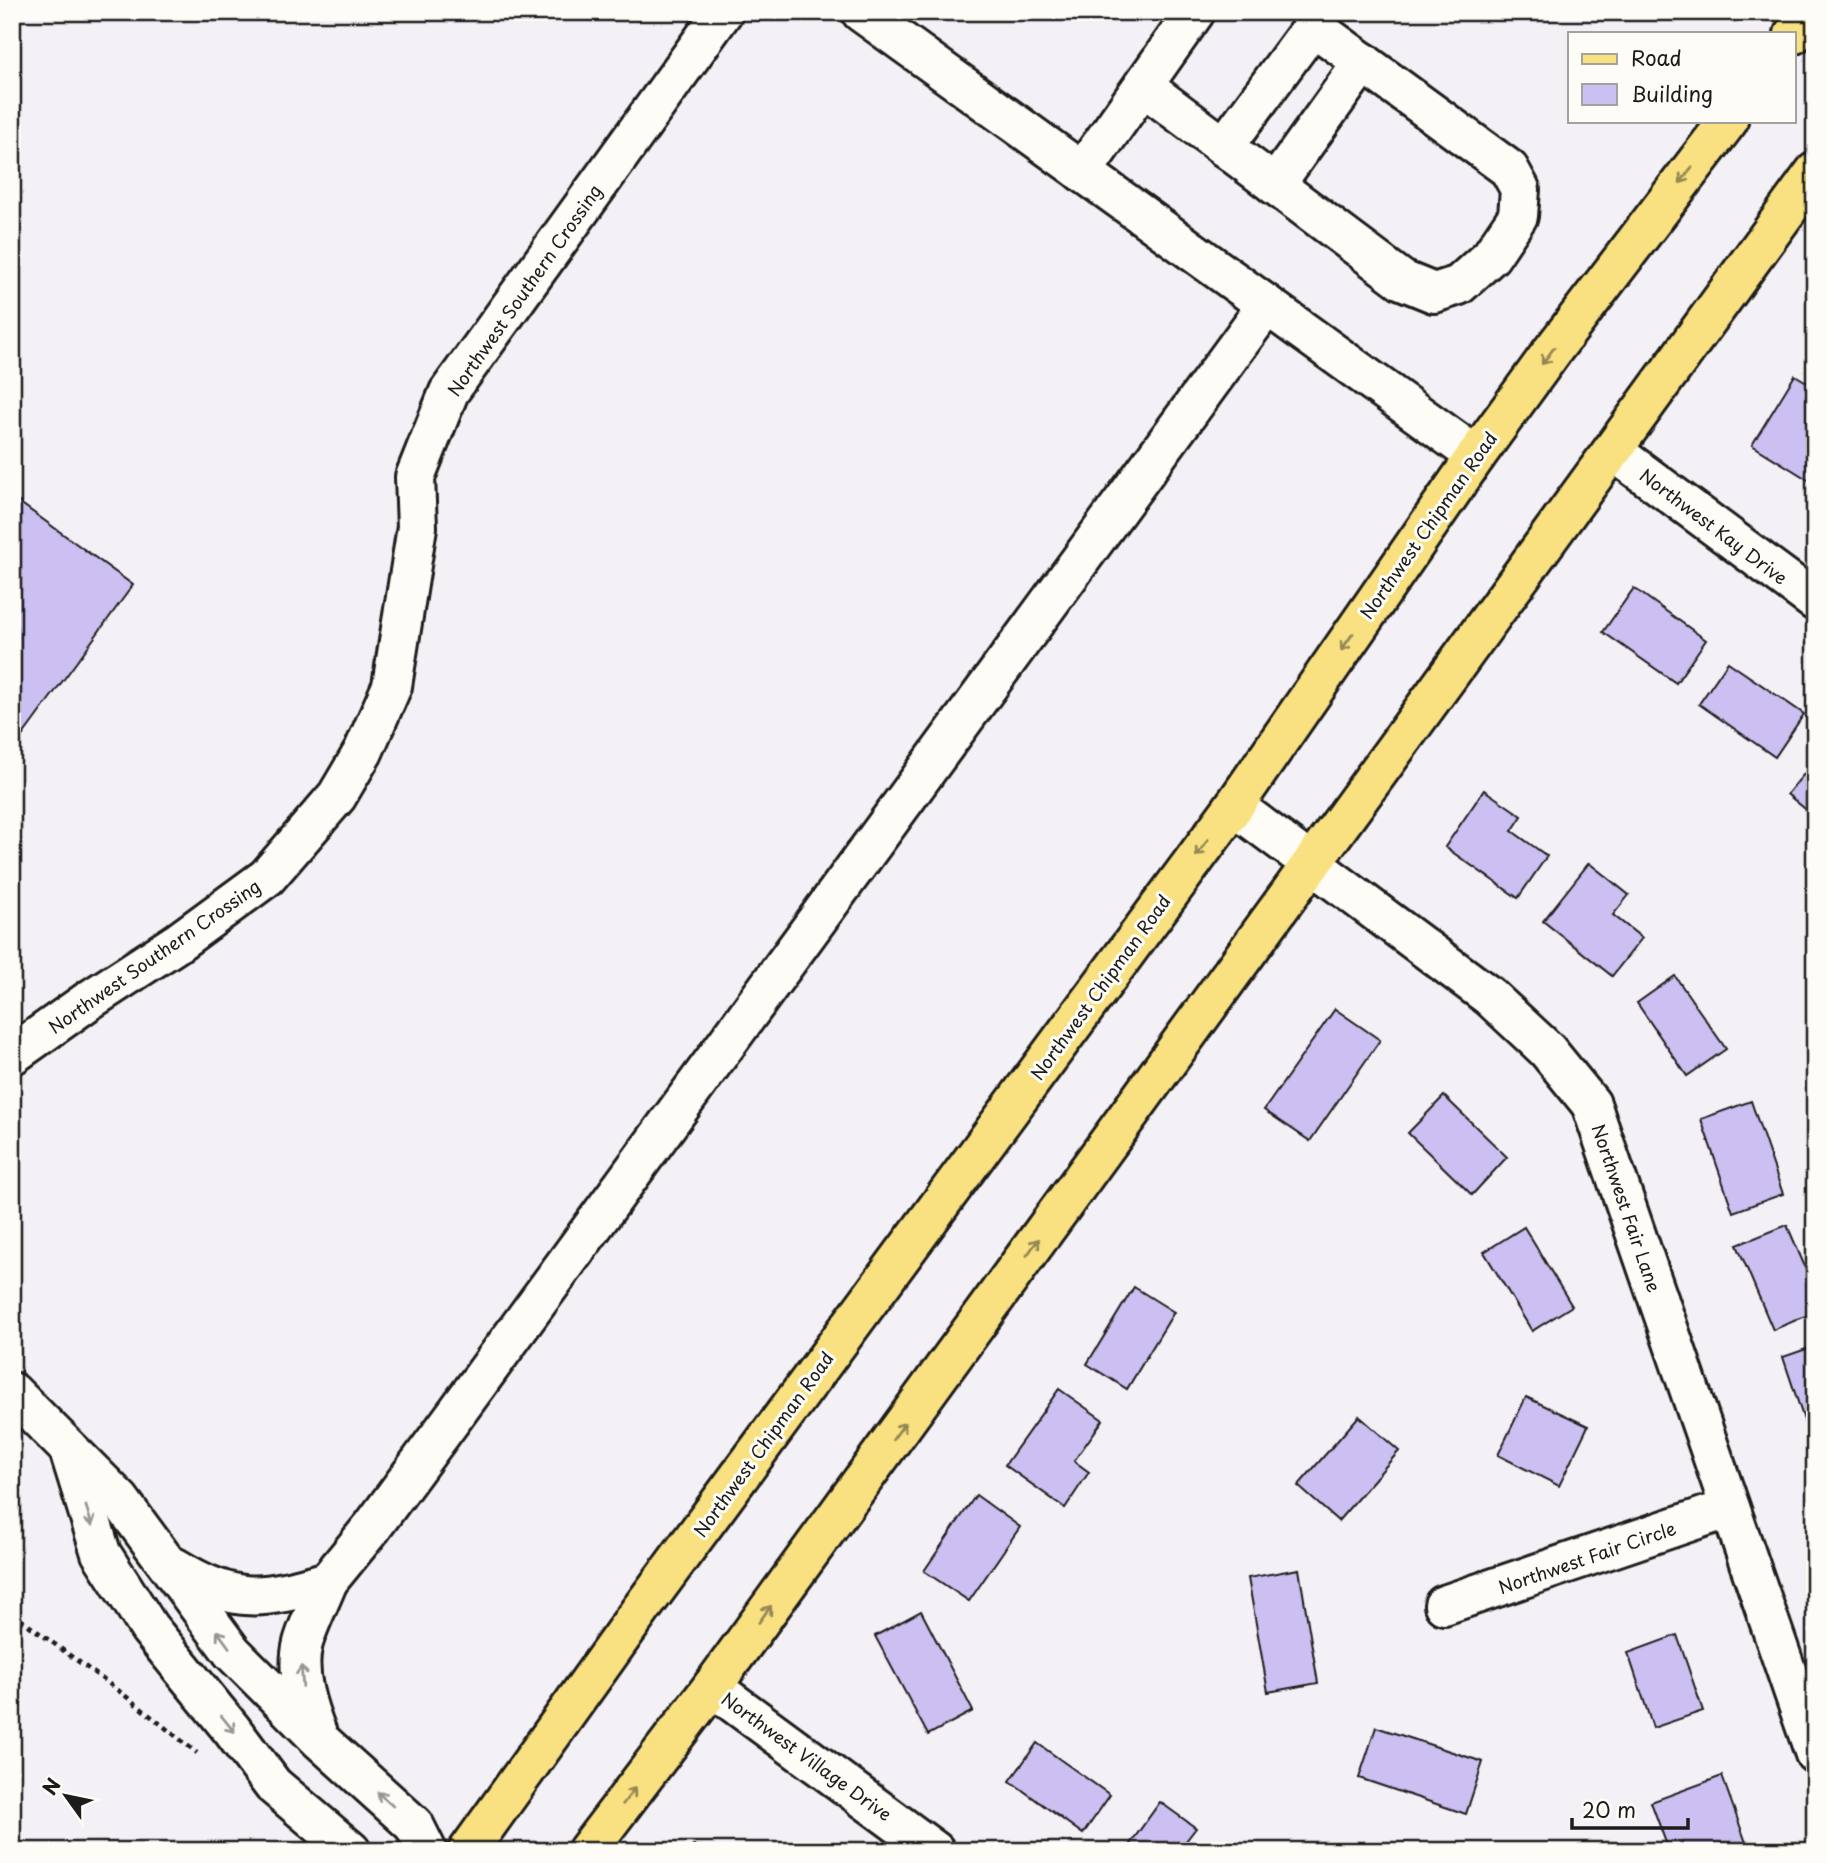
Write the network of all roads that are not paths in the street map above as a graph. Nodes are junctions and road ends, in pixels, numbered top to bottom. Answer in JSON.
{"nodes":[{"id":1,"x":723,"y":12,"type":"edge"},
{"id":2,"x":861,"y":12,"type":"edge"},
{"id":3,"x":1195,"y":12,"type":"edge"},
{"id":4,"x":1810,"y":12,"type":"edge"},
{"id":5,"x":1795,"y":32,"type":"edge"},
{"id":6,"x":1363,"y":62,"type":"junction"},
{"id":7,"x":1143,"y":86,"type":"junction"},
{"id":8,"x":1727,"y":122,"type":"edge"},
{"id":9,"x":1224,"y":147,"type":"junction"},
{"id":10,"x":1082,"y":172,"type":"junction"},
{"id":11,"x":1815,"y":172,"type":"edge"},
{"id":12,"x":1275,"y":185,"type":"junction"},
{"id":13,"x":1267,"y":305,"type":"junction"},
{"id":14,"x":1613,"y":451,"type":"junction"},
{"id":15,"x":1476,"y":456,"type":"junction"},
{"id":16,"x":1815,"y":601,"type":"edge"},
{"id":17,"x":1234,"y":806,"type":"junction"},
{"id":18,"x":1312,"y":864,"type":"junction"},
{"id":19,"x":12,"y":1055,"type":"edge"},
{"id":20,"x":12,"y":1392,"type":"edge"},
{"id":21,"x":69,"y":1451,"type":"junction"},
{"id":22,"x":1730,"y":1508,"type":"junction"},
{"id":23,"x":169,"y":1564,"type":"junction"},
{"id":24,"x":328,"y":1581,"type":"junction"},
{"id":25,"x":1444,"y":1605,"type":"dead end"},
{"id":26,"x":712,"y":1687,"type":"junction"},
{"id":27,"x":321,"y":1741,"type":"junction"},
{"id":28,"x":1815,"y":1754,"type":"edge"},
{"id":29,"x":351,"y":1851,"type":"edge"},
{"id":30,"x":427,"y":1851,"type":"edge"},
{"id":31,"x":468,"y":1851,"type":"edge"},
{"id":32,"x":587,"y":1851,"type":"edge"},
{"id":33,"x":935,"y":1851,"type":"edge"}],
"edges":[{"from":1,"to":19,"type":"street","name":"Northwest Southern Crossing"},
{"from":2,"to":10,"type":"street"},
{"from":3,"to":7,"type":"street"},
{"from":4,"to":5,"type":"main road"},
{"from":6,"to":9,"type":"street"},
{"from":6,"to":12,"type":"street"},
{"from":6,"to":12,"type":"street"},
{"from":7,"to":9,"type":"street"},
{"from":7,"to":10,"type":"street"},
{"from":8,"to":15,"type":"main road","name":"Northwest Chipman Road","one_way":true},
{"from":9,"to":12,"type":"street"},
{"from":10,"to":13,"type":"street"},
{"from":11,"to":14,"type":"main road"},
{"from":13,"to":15,"type":"street"},
{"from":13,"to":24,"type":"street"},
{"from":14,"to":16,"type":"street","name":"Northwest Kay Drive"},
{"from":14,"to":18,"type":"main road"},
{"from":15,"to":17,"type":"main road","name":"Northwest Chipman Road","one_way":true},
{"from":17,"to":18,"type":"street","name":"Northwest Fair Lane"},
{"from":17,"to":31,"type":"main road","name":"Northwest Chipman Road","one_way":true},
{"from":18,"to":22,"type":"street","name":"Northwest Fair Lane"},
{"from":26,"to":18,"type":"main road","one_way":true},
{"from":20,"to":21,"type":"street"},
{"from":21,"to":23,"type":"street"},
{"from":21,"to":29,"type":"street","one_way":true},
{"from":22,"to":25,"type":"street","name":"Northwest Fair Circle"},
{"from":22,"to":28,"type":"street","name":"Northwest Fair Lane"},
{"from":23,"to":24,"type":"street"},
{"from":27,"to":23,"type":"street","one_way":true},
{"from":27,"to":24,"type":"street","one_way":true},
{"from":32,"to":26,"type":"main road","one_way":true},
{"from":26,"to":33,"type":"street","name":"Northwest Village Drive"},
{"from":30,"to":27,"type":"street","one_way":true}]}
